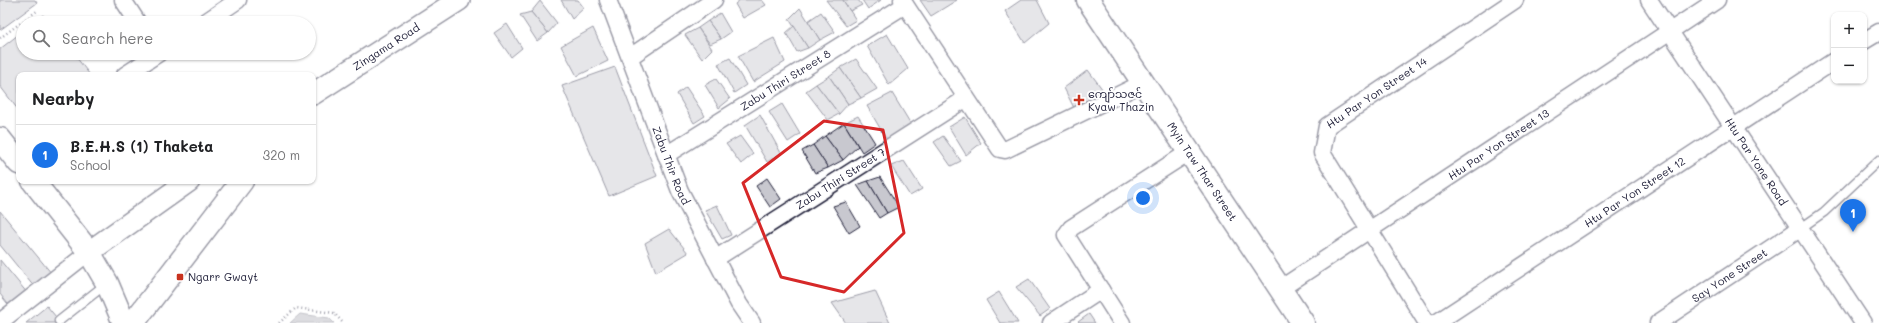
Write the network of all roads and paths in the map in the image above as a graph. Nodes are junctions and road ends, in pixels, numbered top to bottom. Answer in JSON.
{"nodes":[{"id":1,"x":123,"y":0,"type":"edge"},
{"id":2,"x":238,"y":0,"type":"edge"},
{"id":3,"x":459,"y":0,"type":"edge"},
{"id":4,"x":608,"y":0,"type":"edge"},
{"id":5,"x":714,"y":0,"type":"edge"},
{"id":6,"x":1088,"y":0,"type":"edge"},
{"id":7,"x":1515,"y":0,"type":"edge"},
{"id":8,"x":1649,"y":0,"type":"edge"},
{"id":9,"x":1717,"y":0,"type":"edge"},
{"id":10,"x":903,"y":2,"type":"edge"},
{"id":11,"x":37,"y":11,"type":"dead end"},
{"id":12,"x":30,"y":16,"type":"edge"},
{"id":13,"x":133,"y":16,"type":"edge"},
{"id":14,"x":214,"y":16,"type":"edge"},
{"id":15,"x":16,"y":26,"type":"edge"},
{"id":16,"x":1670,"y":31,"type":"junction"},
{"id":17,"x":1879,"y":32,"type":"edge"},
{"id":18,"x":0,"y":38,"type":"edge"},
{"id":19,"x":1867,"y":40,"type":"edge"},
{"id":20,"x":630,"y":57,"type":"junction"},
{"id":21,"x":148,"y":60,"type":"edge"},
{"id":22,"x":1831,"y":63,"type":"edge"},
{"id":23,"x":130,"y":72,"type":"edge"},
{"id":24,"x":1143,"y":83,"type":"junction"},
{"id":25,"x":316,"y":92,"type":"edge"},
{"id":26,"x":965,"y":99,"type":"junction"},
{"id":27,"x":1734,"y":127,"type":"junction"},
{"id":28,"x":1189,"y":152,"type":"junction"},
{"id":29,"x":666,"y":155,"type":"junction"},
{"id":30,"x":1879,"y":160,"type":"edge"},
{"id":31,"x":35,"y":184,"type":"edge"},
{"id":32,"x":185,"y":184,"type":"edge"},
{"id":33,"x":240,"y":184,"type":"edge"},
{"id":34,"x":1801,"y":228,"type":"junction"},
{"id":35,"x":1370,"y":230,"type":"junction"},
{"id":36,"x":89,"y":252,"type":"junction"},
{"id":37,"x":715,"y":259,"type":"junction"},
{"id":38,"x":107,"y":283,"type":"junction"},
{"id":39,"x":1280,"y":289,"type":"junction"},
{"id":40,"x":1101,"y":290,"type":"junction"},
{"id":41,"x":2,"y":315,"type":"edge"},
{"id":42,"x":60,"y":321,"type":"dead end"},
{"id":43,"x":124,"y":323,"type":"edge"},
{"id":44,"x":133,"y":323,"type":"edge"},
{"id":45,"x":279,"y":323,"type":"edge"},
{"id":46,"x":342,"y":323,"type":"edge"},
{"id":47,"x":752,"y":323,"type":"edge"},
{"id":48,"x":1051,"y":323,"type":"edge"},
{"id":49,"x":1122,"y":323,"type":"edge"},
{"id":50,"x":1303,"y":323,"type":"edge"},
{"id":51,"x":1427,"y":323,"type":"edge"},
{"id":52,"x":1436,"y":323,"type":"edge"},
{"id":53,"x":1658,"y":323,"type":"edge"},
{"id":54,"x":1863,"y":323,"type":"edge"}],
"edges":[{"from":1,"to":13,"type":"street"},
{"from":2,"to":14,"type":"street"},
{"from":3,"to":25,"type":"street","name":"Zingama Road"},
{"from":4,"to":20,"type":"street","name":"Zabu Thir Road"},
{"from":5,"to":20,"type":"street"},
{"from":6,"to":24,"type":"main road","name":"Myin Taw Thar Street"},
{"from":7,"to":35,"type":"street","name":"Htu Par Yon Street 14"},
{"from":8,"to":16,"type":"street","name":"Htu Par Yone Road"},
{"from":9,"to":16,"type":"street","name":"Htu Par Yon Street 13"},
{"from":10,"to":26,"type":"street"},
{"from":10,"to":29,"type":"street","name":"Zabu Thiri Street 8"},
{"from":11,"to":12,"type":"path"},
{"from":15,"to":18,"type":"path"},
{"from":16,"to":27,"type":"street","name":"Htu Par Yone Road"},
{"from":16,"to":35,"type":"street","name":"Htu Par Yon Street 13"},
{"from":17,"to":19,"type":"street"},
{"from":20,"to":29,"type":"street","name":"Zabu Thir Road"},
{"from":21,"to":23,"type":"street"},
{"from":22,"to":27,"type":"street","name":"Htu Par Yon Street 12"},
{"from":24,"to":26,"type":"street"},
{"from":24,"to":28,"type":"main road","name":"Myin Taw Thar Street"},
{"from":26,"to":37,"type":"street","name":"Zabu Thiri Street 7"},
{"from":27,"to":34,"type":"street","name":"Htu Par Yone Road"},
{"from":27,"to":52,"type":"street","name":"Htu Par Yon Street 12"},
{"from":28,"to":39,"type":"main road","name":"Myin Taw Thar Street"},
{"from":28,"to":40,"type":"street"},
{"from":29,"to":37,"type":"street","name":"Zabu Thir Road"},
{"from":30,"to":34,"type":"lane"},
{"from":31,"to":36,"type":"main road"},
{"from":32,"to":36,"type":"street"},
{"from":33,"to":44,"type":"main road"},
{"from":34,"to":53,"type":"street","name":"Say Yone Street"},
{"from":34,"to":54,"type":"street","name":"Htu Par Yone Road"},
{"from":35,"to":39,"type":"street","name":"Htu Par Yon Street 13"},
{"from":35,"to":51,"type":"street","name":"Htu Par Yon Street 14"},
{"from":36,"to":38,"type":"main road"},
{"from":36,"to":41,"type":"street"},
{"from":37,"to":47,"type":"street","name":"Zabu Thir Road"},
{"from":38,"to":42,"type":"lane"},
{"from":38,"to":43,"type":"main road"},
{"from":39,"to":50,"type":"main road","name":"Myin Taw Thar Street"},
{"from":40,"to":48,"type":"street"},
{"from":40,"to":49,"type":"street"},
{"from":45,"to":46,"type":"path"}]}
